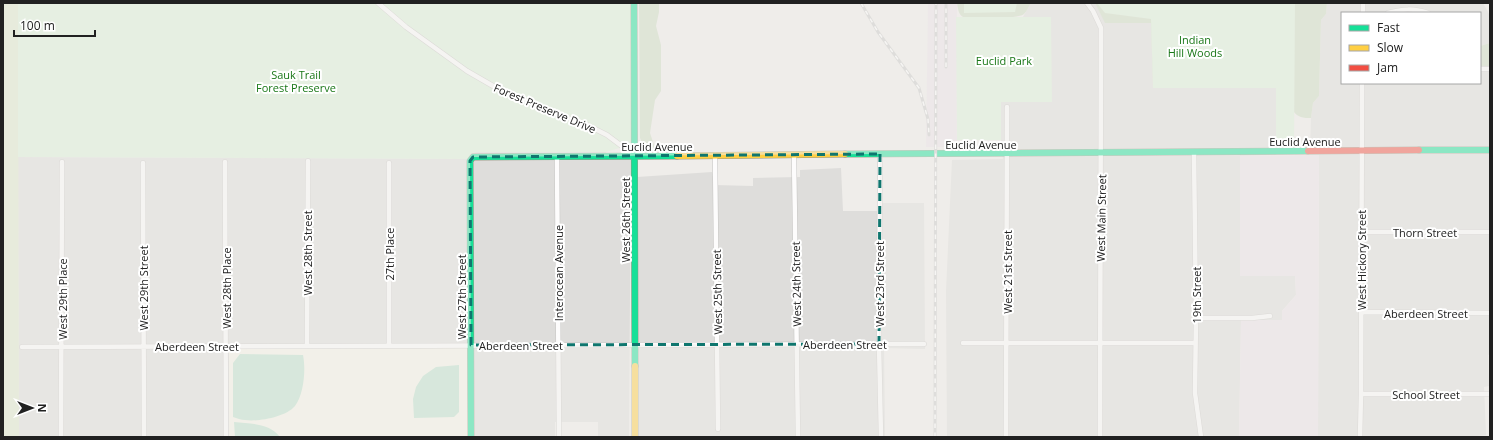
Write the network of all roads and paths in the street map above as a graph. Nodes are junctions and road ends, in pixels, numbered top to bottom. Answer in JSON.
{"nodes":[{"id":1,"x":378,"y":3,"type":"edge"},
{"id":2,"x":634,"y":3,"type":"edge"},
{"id":3,"x":1086,"y":3,"type":"edge"},
{"id":4,"x":1393,"y":12,"type":"edge"},
{"id":5,"x":1424,"y":12,"type":"edge"},
{"id":6,"x":1362,"y":84,"type":"edge"},
{"id":7,"x":1007,"y":106,"type":"dead end"},
{"id":8,"x":1490,"y":150,"type":"edge"},
{"id":9,"x":1361,"y":151,"type":"junction"},
{"id":10,"x":1194,"y":152,"type":"junction"},
{"id":11,"x":1006,"y":153,"type":"junction"},
{"id":12,"x":1101,"y":153,"type":"junction"},
{"id":13,"x":880,"y":154,"type":"junction"},
{"id":14,"x":715,"y":155,"type":"junction"},
{"id":15,"x":794,"y":155,"type":"junction"},
{"id":16,"x":557,"y":156,"type":"junction"},
{"id":17,"x":635,"y":156,"type":"junction"},
{"id":18,"x":473,"y":157,"type":"joint"},
{"id":19,"x":308,"y":161,"type":"dead end"},
{"id":20,"x":62,"y":162,"type":"dead end"},
{"id":21,"x":225,"y":162,"type":"dead end"},
{"id":22,"x":143,"y":163,"type":"dead end"},
{"id":23,"x":388,"y":163,"type":"dead end"},
{"id":24,"x":1361,"y":232,"type":"junction"},
{"id":25,"x":1490,"y":232,"type":"edge"},
{"id":26,"x":1361,"y":312,"type":"junction"},
{"id":27,"x":1490,"y":313,"type":"edge"},
{"id":28,"x":1270,"y":316,"type":"dead end"},
{"id":29,"x":1196,"y":318,"type":"junction"},
{"id":30,"x":963,"y":343,"type":"dead end"},
{"id":31,"x":1099,"y":343,"type":"junction"},
{"id":32,"x":1195,"y":343,"type":"junction"},
{"id":33,"x":797,"y":344,"type":"junction"},
{"id":34,"x":879,"y":344,"type":"junction"},
{"id":35,"x":924,"y":344,"type":"dead end"},
{"id":36,"x":1007,"y":344,"type":"junction"},
{"id":37,"x":471,"y":345,"type":"junction"},
{"id":38,"x":558,"y":345,"type":"junction"},
{"id":39,"x":635,"y":345,"type":"junction"},
{"id":40,"x":717,"y":345,"type":"junction"},
{"id":41,"x":62,"y":346,"type":"junction"},
{"id":42,"x":144,"y":346,"type":"junction"},
{"id":43,"x":226,"y":346,"type":"junction"},
{"id":44,"x":307,"y":346,"type":"junction"},
{"id":45,"x":389,"y":346,"type":"junction"},
{"id":46,"x":22,"y":347,"type":"dead end"},
{"id":47,"x":1361,"y":394,"type":"junction"},
{"id":48,"x":1490,"y":394,"type":"edge"},
{"id":49,"x":718,"y":429,"type":"dead end"},
{"id":50,"x":61,"y":437,"type":"edge"},
{"id":51,"x":144,"y":437,"type":"edge"},
{"id":52,"x":226,"y":437,"type":"edge"},
{"id":53,"x":471,"y":437,"type":"edge"},
{"id":54,"x":559,"y":437,"type":"edge"},
{"id":55,"x":635,"y":437,"type":"edge"},
{"id":56,"x":798,"y":437,"type":"edge"},
{"id":57,"x":881,"y":437,"type":"edge"},
{"id":58,"x":1006,"y":437,"type":"edge"},
{"id":59,"x":1100,"y":437,"type":"edge"},
{"id":60,"x":1201,"y":437,"type":"edge"},
{"id":61,"x":1360,"y":437,"type":"edge"}],
"edges":[{"from":1,"to":17,"type":"street","name":"Forest Preserve Drive"},
{"from":2,"to":17,"type":"street","name":"West 26th Street"},
{"from":3,"to":12,"type":"street","name":"West Main Street"},
{"from":4,"to":5,"type":"street"},
{"from":6,"to":9,"type":"street","name":"West Hickory Street"},
{"from":7,"to":11,"type":"street","name":"West 21st Street"},
{"from":8,"to":9,"type":"street","name":"Euclid Avenue"},
{"from":9,"to":10,"type":"street","name":"Euclid Avenue"},
{"from":9,"to":24,"type":"street","name":"West Hickory Street"},
{"from":10,"to":12,"type":"street","name":"Euclid Avenue"},
{"from":10,"to":29,"type":"street","name":"19th Street"},
{"from":11,"to":12,"type":"street","name":"Euclid Avenue"},
{"from":11,"to":13,"type":"street","name":"Euclid Avenue"},
{"from":11,"to":36,"type":"street","name":"West 21st Street"},
{"from":12,"to":31,"type":"street","name":"West Main Street"},
{"from":13,"to":15,"type":"street","name":"Euclid Avenue"},
{"from":13,"to":34,"type":"street","name":"West 23rd Street"},
{"from":14,"to":15,"type":"street","name":"Euclid Avenue"},
{"from":14,"to":17,"type":"street","name":"Euclid Avenue"},
{"from":14,"to":40,"type":"street","name":"West 25th Street"},
{"from":15,"to":33,"type":"street","name":"West 24th Street"},
{"from":16,"to":17,"type":"street","name":"Euclid Avenue"},
{"from":16,"to":18,"type":"street","name":"Euclid Avenue"},
{"from":16,"to":38,"type":"street","name":"Interocean Avenue"},
{"from":17,"to":39,"type":"street","name":"West 26th Street"},
{"from":18,"to":37,"type":"street","name":"West 27th Street"},
{"from":19,"to":44,"type":"street","name":"West 28th Street"},
{"from":20,"to":41,"type":"street","name":"West 29th Place"},
{"from":21,"to":43,"type":"street","name":"West 28th Place"},
{"from":22,"to":42,"type":"street","name":"West 29th Street"},
{"from":23,"to":45,"type":"street","name":"27th Place"},
{"from":24,"to":25,"type":"street","name":"Thorn Street"},
{"from":24,"to":26,"type":"street","name":"West Hickory Street"},
{"from":26,"to":27,"type":"street","name":"Aberdeen Street"},
{"from":26,"to":47,"type":"street","name":"West Hickory Street"},
{"from":28,"to":29,"type":"street"},
{"from":29,"to":32,"type":"street","name":"19th Street"},
{"from":30,"to":36,"type":"street"},
{"from":31,"to":32,"type":"street"},
{"from":31,"to":36,"type":"street"},
{"from":31,"to":59,"type":"street","name":"West Main Street"},
{"from":32,"to":60,"type":"street","name":"19th Street"},
{"from":33,"to":34,"type":"street","name":"Aberdeen Street"},
{"from":33,"to":40,"type":"street","name":"Aberdeen Street"},
{"from":33,"to":56,"type":"street","name":"West 24th Street"},
{"from":34,"to":35,"type":"street","name":"Aberdeen Street"},
{"from":34,"to":57,"type":"street","name":"West 23rd Street"},
{"from":36,"to":58,"type":"street","name":"West 21st Street"},
{"from":37,"to":38,"type":"street","name":"Aberdeen Street"},
{"from":37,"to":45,"type":"street","name":"Aberdeen Street"},
{"from":37,"to":53,"type":"street","name":"West 27th Street"},
{"from":38,"to":39,"type":"street","name":"Aberdeen Street"},
{"from":38,"to":54,"type":"street","name":"Interocean Avenue"},
{"from":39,"to":40,"type":"street","name":"Aberdeen Street"},
{"from":39,"to":55,"type":"street","name":"West 26th Street"},
{"from":40,"to":49,"type":"street","name":"West 25th Street"},
{"from":41,"to":42,"type":"street","name":"Aberdeen Street"},
{"from":41,"to":46,"type":"street","name":"Aberdeen Street"},
{"from":41,"to":50,"type":"street","name":"West 29th Place"},
{"from":42,"to":43,"type":"street","name":"Aberdeen Street"},
{"from":42,"to":51,"type":"street","name":"West 29th Street"},
{"from":43,"to":44,"type":"street","name":"Aberdeen Street"},
{"from":43,"to":52,"type":"street","name":"West 28th Place"},
{"from":44,"to":45,"type":"street","name":"Aberdeen Street"},
{"from":47,"to":48,"type":"street","name":"School Street"},
{"from":47,"to":61,"type":"street","name":"West Hickory Street"}]}
